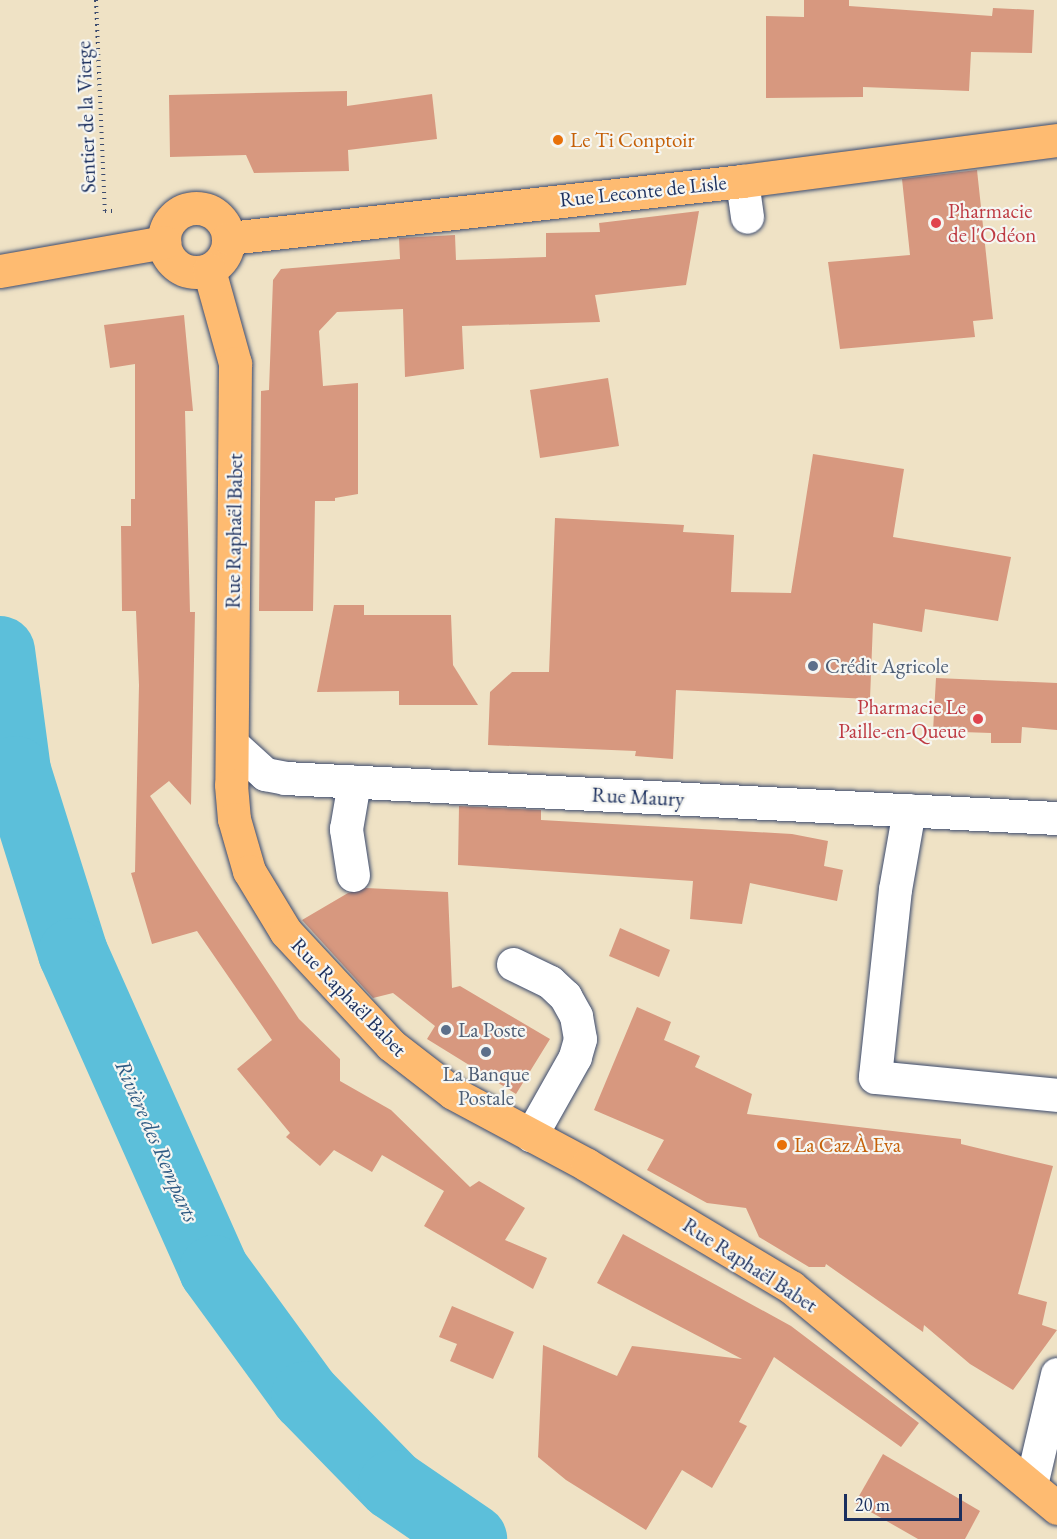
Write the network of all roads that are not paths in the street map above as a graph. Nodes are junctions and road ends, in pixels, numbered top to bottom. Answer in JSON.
{"nodes":[{"id":1,"x":1057,"y":140,"type":"edge"},
{"id":2,"x":742,"y":181,"type":"junction"},
{"id":3,"x":747,"y":217,"type":"dead end"},
{"id":4,"x":229,"y":238,"type":"junction"},
{"id":5,"x":149,"y":245,"type":"junction"},
{"id":6,"x":209,"y":270,"type":"junction"},
{"id":7,"x":0,"y":271,"type":"edge"},
{"id":8,"x":232,"y":744,"type":"junction"},
{"id":9,"x":354,"y":782,"type":"junction"},
{"id":10,"x":909,"y":810,"type":"junction"},
{"id":11,"x":1057,"y":818,"type":"edge"},
{"id":12,"x":353,"y":875,"type":"dead end"},
{"id":13,"x":513,"y":964,"type":"dead end"},
{"id":14,"x":1057,"y":1095,"type":"edge"},
{"id":15,"x":531,"y":1135,"type":"junction"},
{"id":16,"x":1057,"y":1374,"type":"edge"},
{"id":17,"x":1031,"y":1485,"type":"junction"},
{"id":18,"x":1057,"y":1508,"type":"edge"}],
"edges":[{"from":1,"to":2,"type":"main road","name":"Rue Leconte de Lisle"},
{"from":2,"to":3,"type":"street"},
{"from":2,"to":4,"type":"main road","name":"Rue Leconte de Lisle"},
{"from":4,"to":5,"type":"main road"},
{"from":4,"to":6,"type":"main road"},
{"from":5,"to":6,"type":"main road"},
{"from":5,"to":7,"type":"main road"},
{"from":6,"to":8,"type":"main road","name":"Rue Raphaël Babet"},
{"from":8,"to":9,"type":"street","name":"Rue Maury"},
{"from":8,"to":15,"type":"main road","name":"Rue Raphaël Babet"},
{"from":9,"to":10,"type":"street","name":"Rue Maury"},
{"from":9,"to":12,"type":"street"},
{"from":10,"to":11,"type":"street","name":"Rue Maury"},
{"from":10,"to":14,"type":"street"},
{"from":13,"to":15,"type":"street"},
{"from":15,"to":17,"type":"main road","name":"Rue Raphaël Babet"},
{"from":16,"to":17,"type":"street"},
{"from":17,"to":18,"type":"main road","name":"Rue Raphaël Babet"}]}
